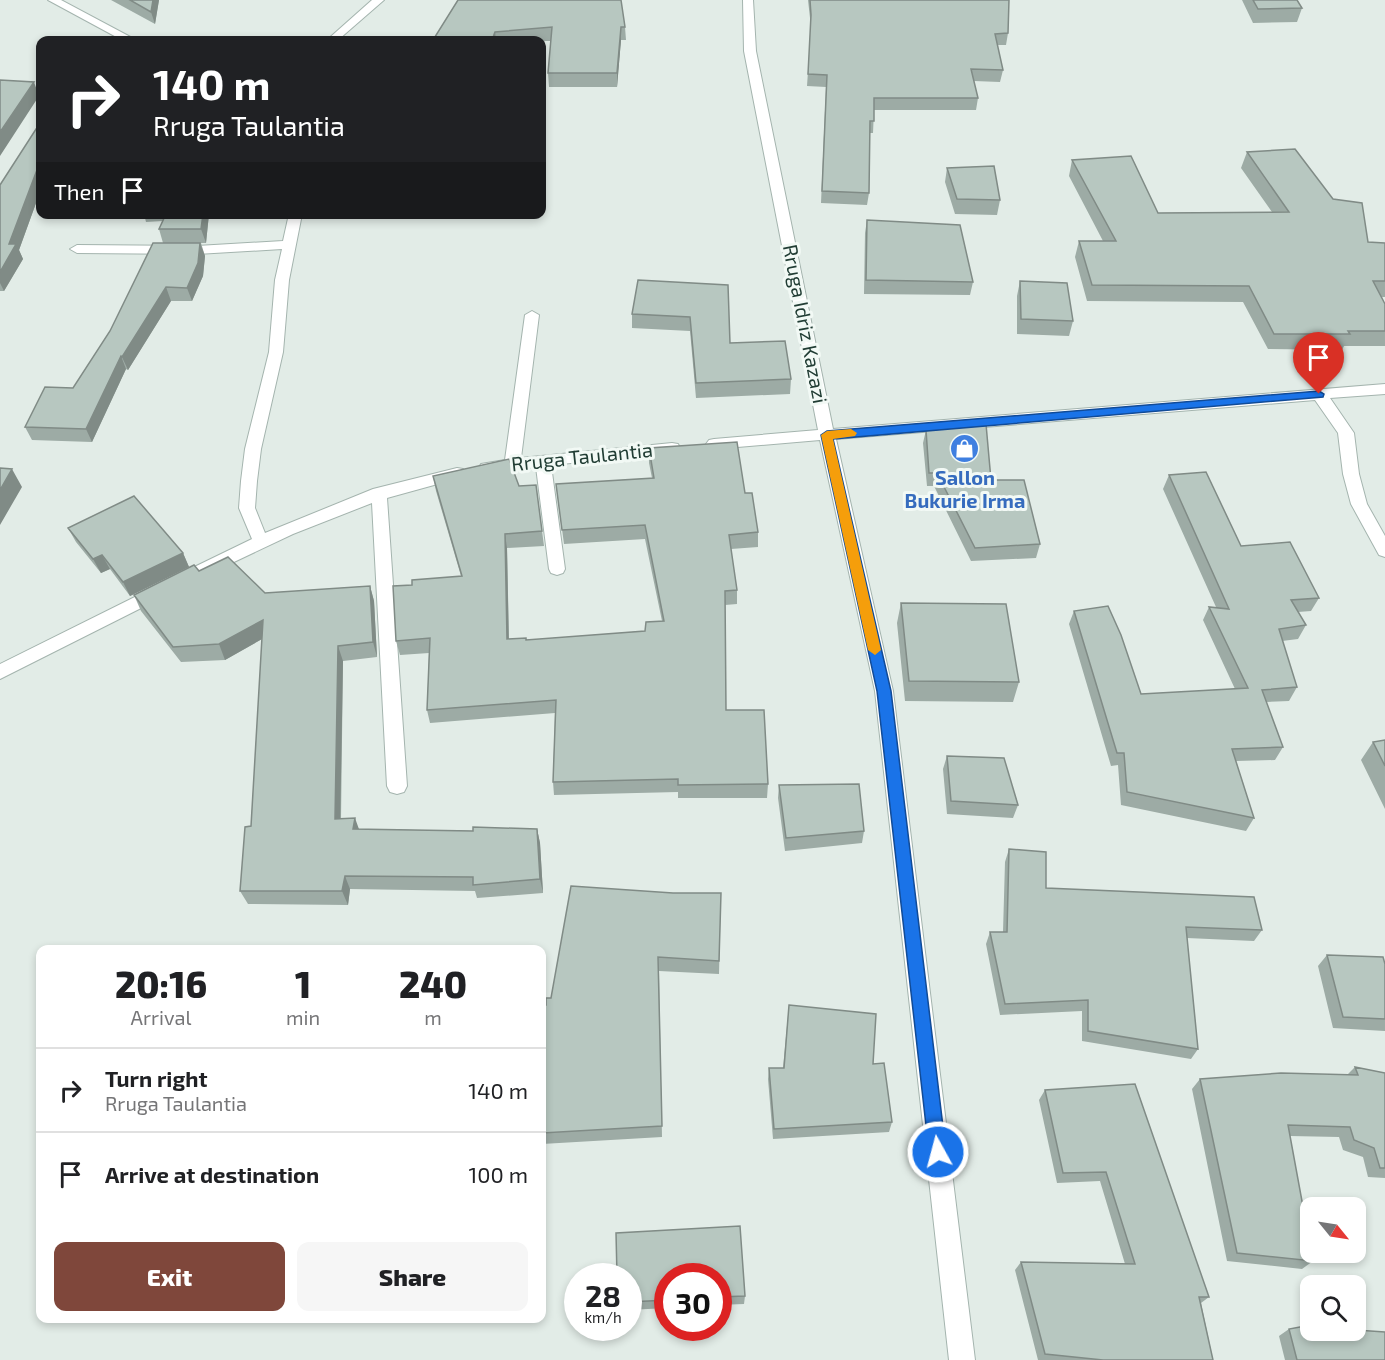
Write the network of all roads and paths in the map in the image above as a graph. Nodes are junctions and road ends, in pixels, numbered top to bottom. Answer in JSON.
{"nodes":[{"id":1,"x":53,"y":0,"type":"edge"},
{"id":2,"x":379,"y":0,"type":"edge"},
{"id":3,"x":748,"y":0,"type":"edge"},
{"id":4,"x":122,"y":36,"type":"edge"},
{"id":5,"x":337,"y":36,"type":"edge"},
{"id":6,"x":295,"y":219,"type":"edge"},
{"id":7,"x":290,"y":245,"type":"junction"},
{"id":8,"x":76,"y":249,"type":"dead end"},
{"id":9,"x":532,"y":315,"type":"dead end"},
{"id":10,"x":1385,"y":389,"type":"edge"},
{"id":11,"x":1319,"y":394,"type":"junction"},
{"id":12,"x":827,"y":435,"type":"junction"},
{"id":13,"x":543,"y":460,"type":"junction"},
{"id":14,"x":512,"y":463,"type":"junction"},
{"id":15,"x":379,"y":493,"type":"junction"},
{"id":16,"x":261,"y":540,"type":"junction"},
{"id":17,"x":1385,"y":551,"type":"edge"},
{"id":18,"x":557,"y":569,"type":"dead end"},
{"id":19,"x":0,"y":672,"type":"edge"},
{"id":20,"x":397,"y":786,"type":"dead end"},
{"id":21,"x":962,"y":1360,"type":"edge"}],
"edges":[{"from":1,"to":4,"type":"street"},
{"from":2,"to":5,"type":"street"},
{"from":3,"to":12,"type":"street","name":"Rruga Idriz Kazazi"},
{"from":6,"to":7,"type":"street"},
{"from":7,"to":8,"type":"street"},
{"from":7,"to":16,"type":"street"},
{"from":9,"to":14,"type":"street"},
{"from":10,"to":11,"type":"street","name":"Rruga Taulantia"},
{"from":11,"to":12,"type":"street","name":"Rruga Taulantia"},
{"from":11,"to":17,"type":"street"},
{"from":12,"to":13,"type":"street","name":"Rruga Taulantia"},
{"from":12,"to":21,"type":"street","name":"Rruga Idriz Kazazi"},
{"from":13,"to":14,"type":"street","name":"Rruga Taulantia"},
{"from":13,"to":18,"type":"street"},
{"from":14,"to":15,"type":"street","name":"Rruga Taulantia"},
{"from":15,"to":16,"type":"street","name":"Rruga Taulantia"},
{"from":15,"to":20,"type":"street"},
{"from":16,"to":19,"type":"street","name":"Rruga Taulantia"}]}
